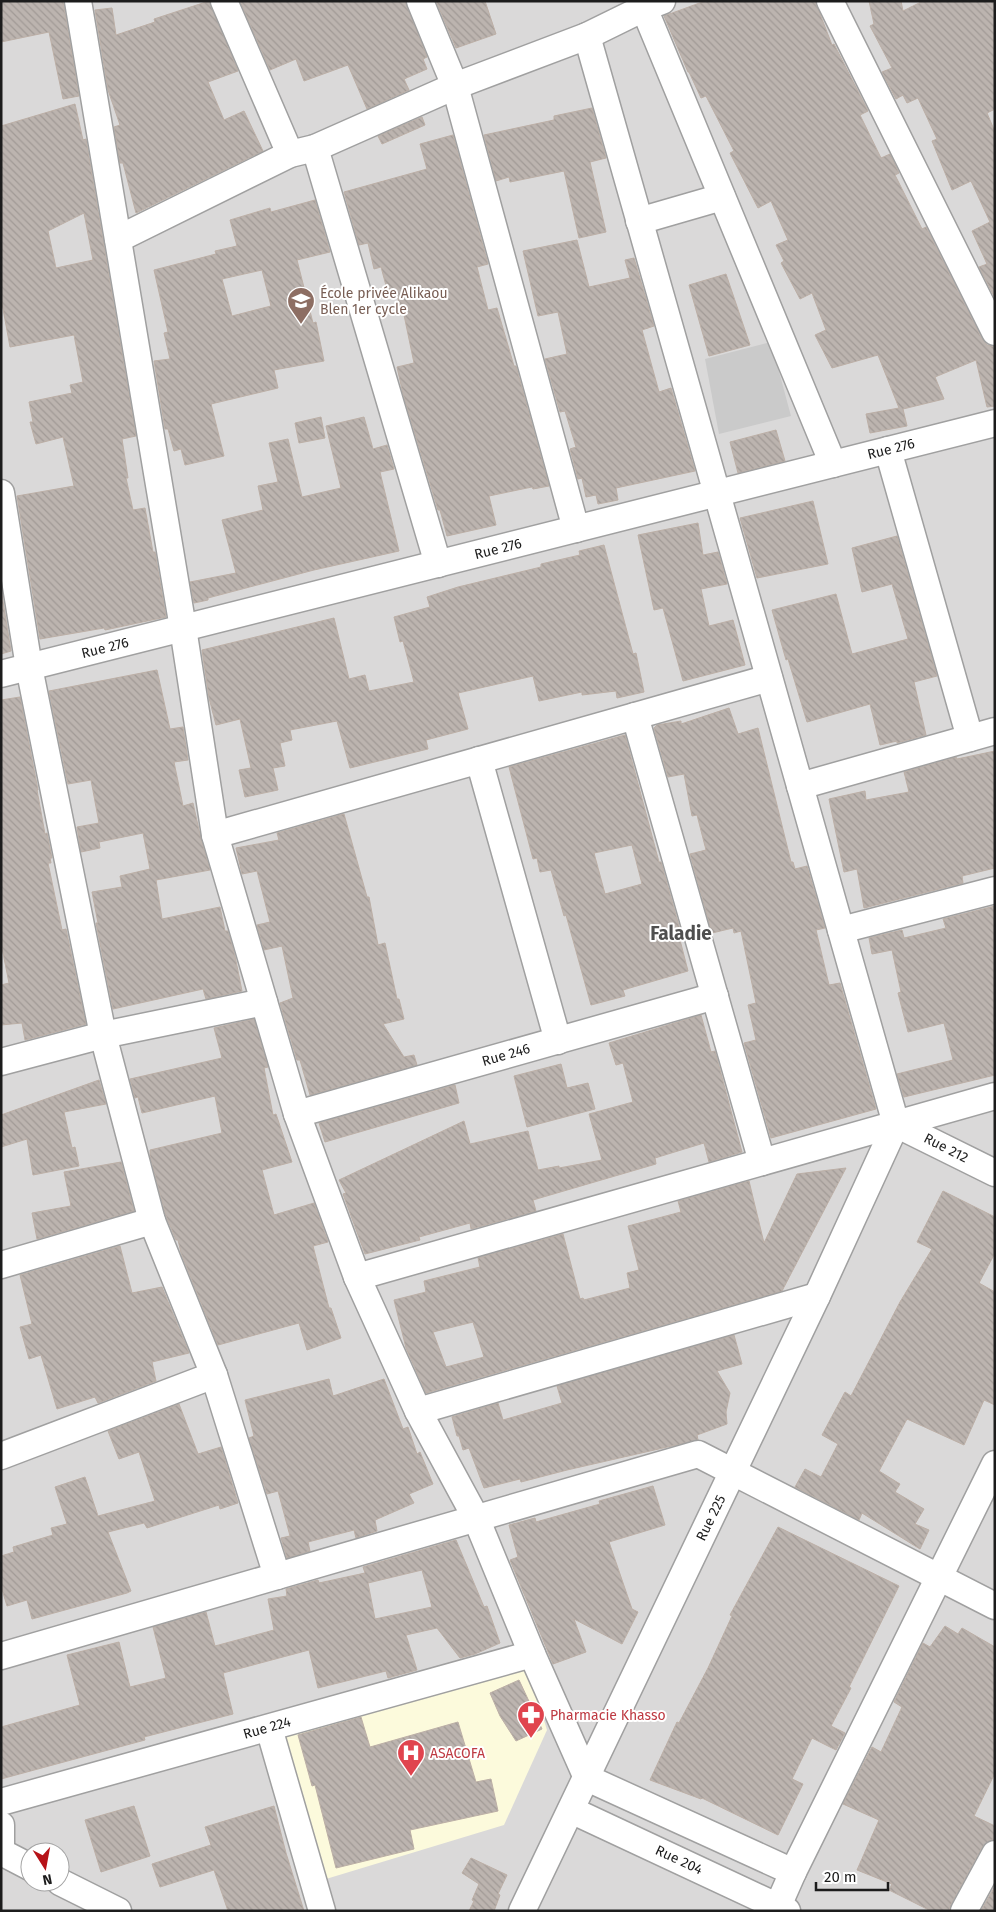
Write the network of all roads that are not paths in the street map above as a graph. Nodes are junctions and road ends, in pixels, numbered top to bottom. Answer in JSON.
{"nodes":[{"id":1,"x":78,"y":1,"type":"edge"},
{"id":2,"x":224,"y":1,"type":"edge"},
{"id":3,"x":420,"y":1,"type":"edge"},
{"id":4,"x":830,"y":1,"type":"edge"},
{"id":5,"x":653,"y":4,"type":"edge"},
{"id":6,"x":587,"y":36,"type":"junction"},
{"id":7,"x":455,"y":86,"type":"junction"},
{"id":8,"x":302,"y":151,"type":"junction"},
{"id":9,"x":722,"y":197,"type":"junction"},
{"id":10,"x":639,"y":221,"type":"junction"},
{"id":11,"x":118,"y":239,"type":"junction"},
{"id":12,"x":995,"y":332,"type":"edge"},
{"id":13,"x":995,"y":423,"type":"edge"},
{"id":14,"x":888,"y":450,"type":"junction"},
{"id":15,"x":833,"y":464,"type":"junction"},
{"id":16,"x":1,"y":493,"type":"edge"},
{"id":17,"x":718,"y":493,"type":"junction"},
{"id":18,"x":576,"y":529,"type":"junction"},
{"id":19,"x":438,"y":564,"type":"junction"},
{"id":20,"x":183,"y":628,"type":"junction"},
{"id":21,"x":29,"y":667,"type":"junction"},
{"id":22,"x":1,"y":674,"type":"edge"},
{"id":23,"x":769,"y":678,"type":"junction"},
{"id":24,"x":635,"y":716,"type":"junction"},
{"id":25,"x":995,"y":731,"type":"edge"},
{"id":26,"x":970,"y":738,"type":"junction"},
{"id":27,"x":479,"y":760,"type":"junction"},
{"id":28,"x":800,"y":786,"type":"junction"},
{"id":29,"x":215,"y":835,"type":"junction"},
{"id":30,"x":995,"y":890,"type":"edge"},
{"id":31,"x":841,"y":930,"type":"junction"},
{"id":32,"x":715,"y":996,"type":"junction"},
{"id":33,"x":264,"y":1002,"type":"junction"},
{"id":34,"x":103,"y":1035,"type":"junction"},
{"id":35,"x":558,"y":1041,"type":"junction"},
{"id":36,"x":1,"y":1062,"type":"edge"},
{"id":37,"x":995,"y":1096,"type":"edge"},
{"id":38,"x":297,"y":1114,"type":"junction"},
{"id":39,"x":896,"y":1124,"type":"junction"},
{"id":40,"x":762,"y":1162,"type":"junction"},
{"id":41,"x":995,"y":1173,"type":"edge"},
{"id":42,"x":152,"y":1221,"type":"junction"},
{"id":43,"x":1,"y":1266,"type":"edge"},
{"id":44,"x":357,"y":1277,"type":"junction"},
{"id":45,"x":817,"y":1296,"type":"junction"},
{"id":46,"x":214,"y":1375,"type":"junction"},
{"id":47,"x":418,"y":1411,"type":"junction"},
{"id":48,"x":1,"y":1456,"type":"edge"},
{"id":49,"x":995,"y":1464,"type":"edge"},
{"id":50,"x":733,"y":1472,"type":"junction"},
{"id":51,"x":476,"y":1518,"type":"junction"},
{"id":52,"x":277,"y":1576,"type":"junction"},
{"id":53,"x":938,"y":1577,"type":"junction"},
{"id":54,"x":995,"y":1606,"type":"edge"},
{"id":55,"x":532,"y":1654,"type":"junction"},
{"id":56,"x":1,"y":1656,"type":"edge"},
{"id":57,"x":269,"y":1728,"type":"junction"},
{"id":58,"x":587,"y":1778,"type":"junction"},
{"id":59,"x":1,"y":1802,"type":"edge"},
{"id":60,"x":572,"y":1810,"type":"junction"},
{"id":61,"x":1,"y":1825,"type":"edge"},
{"id":62,"x":2,"y":1853,"type":"edge"},
{"id":63,"x":995,"y":1854,"type":"edge"},
{"id":64,"x":20,"y":1862,"type":"edge"},
{"id":65,"x":793,"y":1872,"type":"junction"},
{"id":66,"x":70,"y":1887,"type":"edge"},
{"id":67,"x":782,"y":1909,"type":"edge"},
{"id":68,"x":118,"y":1911,"type":"edge"},
{"id":69,"x":322,"y":1911,"type":"edge"},
{"id":70,"x":522,"y":1911,"type":"edge"},
{"id":71,"x":964,"y":1911,"type":"edge"}],
"edges":[{"from":1,"to":11,"type":"street"},
{"from":2,"to":8,"type":"street"},
{"from":3,"to":7,"type":"street"},
{"from":4,"to":12,"type":"street"},
{"from":5,"to":6,"type":"street"},
{"from":5,"to":9,"type":"street"},
{"from":6,"to":7,"type":"street"},
{"from":6,"to":10,"type":"street"},
{"from":7,"to":8,"type":"street"},
{"from":7,"to":18,"type":"street"},
{"from":8,"to":11,"type":"street"},
{"from":8,"to":19,"type":"street"},
{"from":9,"to":10,"type":"street"},
{"from":9,"to":15,"type":"street"},
{"from":10,"to":17,"type":"street"},
{"from":11,"to":20,"type":"street"},
{"from":13,"to":14,"type":"street","name":"Rue 276"},
{"from":14,"to":15,"type":"street","name":"Rue 276"},
{"from":14,"to":26,"type":"street"},
{"from":15,"to":17,"type":"street","name":"Rue 276"},
{"from":16,"to":21,"type":"street"},
{"from":17,"to":18,"type":"street","name":"Rue 276"},
{"from":17,"to":23,"type":"street"},
{"from":18,"to":19,"type":"street","name":"Rue 276"},
{"from":19,"to":20,"type":"street","name":"Rue 276"},
{"from":20,"to":21,"type":"street","name":"Rue 276"},
{"from":20,"to":29,"type":"street"},
{"from":21,"to":22,"type":"street","name":"Rue 276"},
{"from":21,"to":34,"type":"street"},
{"from":23,"to":24,"type":"street"},
{"from":23,"to":28,"type":"street"},
{"from":24,"to":27,"type":"street"},
{"from":24,"to":32,"type":"street"},
{"from":25,"to":26,"type":"street"},
{"from":26,"to":28,"type":"street"},
{"from":27,"to":29,"type":"street"},
{"from":27,"to":35,"type":"street"},
{"from":28,"to":31,"type":"street"},
{"from":29,"to":33,"type":"street"},
{"from":30,"to":31,"type":"street"},
{"from":31,"to":39,"type":"street"},
{"from":32,"to":35,"type":"street","name":"Rue 246"},
{"from":32,"to":40,"type":"street"},
{"from":33,"to":34,"type":"street"},
{"from":33,"to":38,"type":"street"},
{"from":34,"to":36,"type":"street"},
{"from":34,"to":42,"type":"street"},
{"from":35,"to":38,"type":"street","name":"Rue 246"},
{"from":37,"to":39,"type":"street"},
{"from":38,"to":44,"type":"street"},
{"from":39,"to":40,"type":"street"},
{"from":39,"to":41,"type":"street","name":"Rue 212"},
{"from":39,"to":45,"type":"street","name":"Rue 225"},
{"from":40,"to":44,"type":"street"},
{"from":42,"to":43,"type":"street"},
{"from":42,"to":46,"type":"street"},
{"from":44,"to":47,"type":"street"},
{"from":45,"to":47,"type":"street"},
{"from":45,"to":50,"type":"street","name":"Rue 225"},
{"from":46,"to":48,"type":"street"},
{"from":46,"to":52,"type":"street"},
{"from":47,"to":51,"type":"street"},
{"from":49,"to":53,"type":"street"},
{"from":50,"to":51,"type":"street"},
{"from":50,"to":53,"type":"street"},
{"from":50,"to":58,"type":"street","name":"Rue 225"},
{"from":51,"to":52,"type":"street"},
{"from":51,"to":55,"type":"street"},
{"from":52,"to":56,"type":"street"},
{"from":53,"to":54,"type":"street"},
{"from":53,"to":65,"type":"street"},
{"from":55,"to":57,"type":"street","name":"Rue 224"},
{"from":55,"to":58,"type":"street"},
{"from":57,"to":59,"type":"street","name":"Rue 224"},
{"from":57,"to":69,"type":"street"},
{"from":58,"to":60,"type":"street","name":"Rue 225"},
{"from":58,"to":65,"type":"street"},
{"from":60,"to":67,"type":"street","name":"Rue 204"},
{"from":60,"to":70,"type":"street","name":"Rue 225"},
{"from":61,"to":62,"type":"street"},
{"from":62,"to":64,"type":"street"},
{"from":63,"to":71,"type":"street"},
{"from":65,"to":67,"type":"street"},
{"from":66,"to":68,"type":"street"}]}
